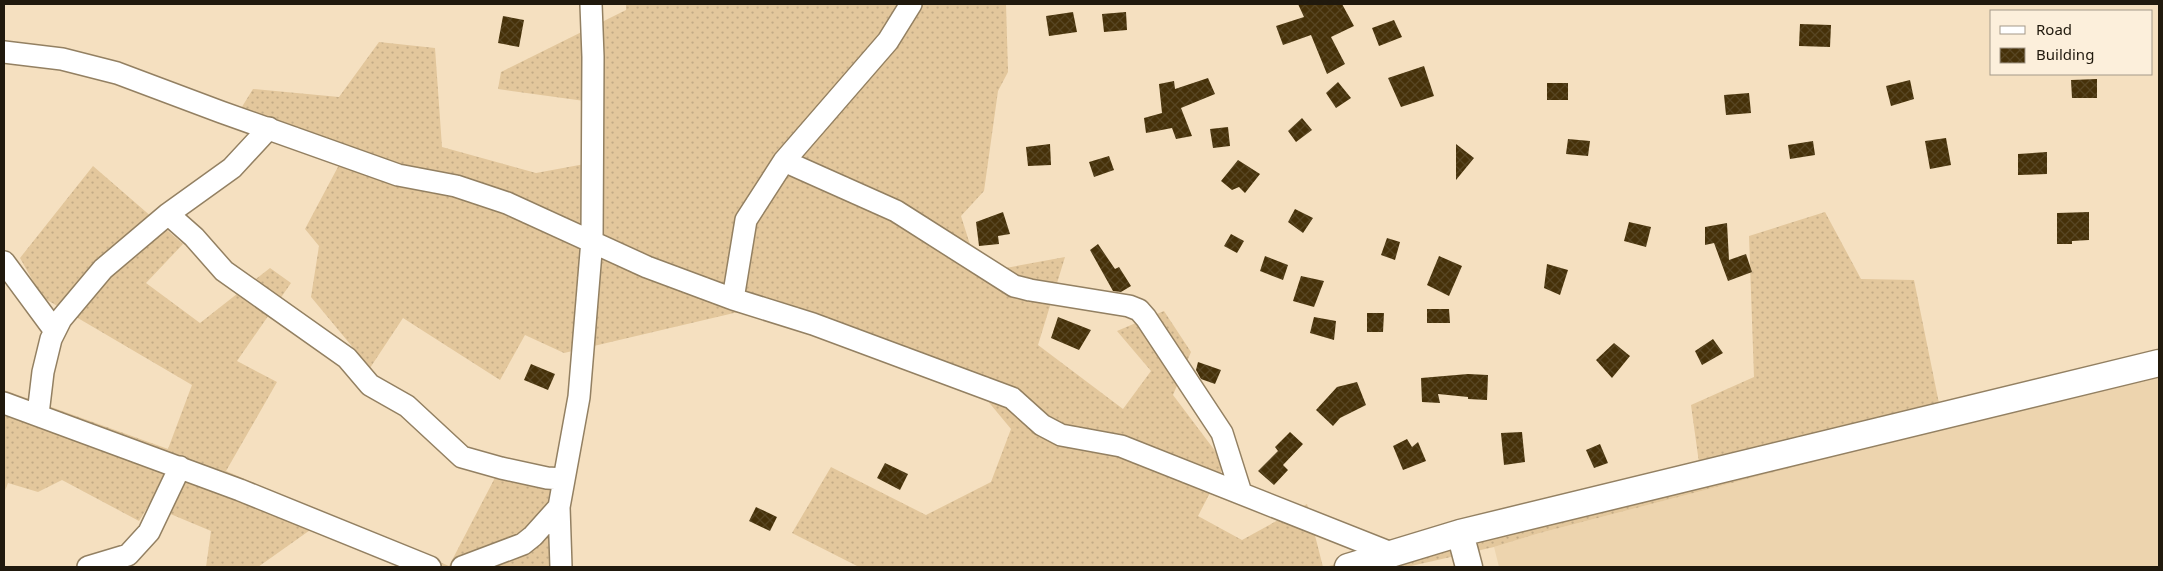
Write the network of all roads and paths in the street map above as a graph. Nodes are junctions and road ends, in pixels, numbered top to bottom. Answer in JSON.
{"nodes":[{"id":1,"x":591,"y":4,"type":"edge"},
{"id":2,"x":911,"y":4,"type":"edge"},
{"id":3,"x":4,"y":52,"type":"edge"},
{"id":4,"x":269,"y":128,"type":"junction"},
{"id":5,"x":784,"y":161,"type":"junction"},
{"id":6,"x":168,"y":214,"type":"junction"},
{"id":7,"x":592,"y":240,"type":"junction"},
{"id":8,"x":4,"y":262,"type":"edge"},
{"id":9,"x":732,"y":298,"type":"junction"},
{"id":10,"x":55,"y":331,"type":"junction"},
{"id":11,"x":2159,"y":363,"type":"edge"},
{"id":12,"x":4,"y":404,"type":"edge"},
{"id":13,"x":38,"y":414,"type":"junction"},
{"id":14,"x":180,"y":467,"type":"junction"},
{"id":15,"x":564,"y":479,"type":"junction"},
{"id":16,"x":1241,"y":493,"type":"junction"},
{"id":17,"x":559,"y":507,"type":"junction"},
{"id":18,"x":1460,"y":534,"type":"junction"},
{"id":19,"x":1391,"y":553,"type":"junction"},
{"id":20,"x":88,"y":567,"type":"edge"},
{"id":21,"x":430,"y":567,"type":"edge"},
{"id":22,"x":462,"y":567,"type":"edge"},
{"id":23,"x":561,"y":567,"type":"edge"},
{"id":24,"x":1348,"y":567,"type":"edge"},
{"id":25,"x":1468,"y":567,"type":"edge"}],
"edges":[{"from":1,"to":7,"type":"street"},
{"from":2,"to":5,"type":"street"},
{"from":3,"to":4,"type":"street"},
{"from":4,"to":6,"type":"street"},
{"from":4,"to":7,"type":"street"},
{"from":5,"to":9,"type":"street"},
{"from":5,"to":16,"type":"street"},
{"from":6,"to":10,"type":"street"},
{"from":6,"to":15,"type":"street"},
{"from":7,"to":9,"type":"street"},
{"from":7,"to":15,"type":"street"},
{"from":8,"to":10,"type":"street"},
{"from":9,"to":16,"type":"street"},
{"from":10,"to":13,"type":"street"},
{"from":11,"to":18,"type":"street"},
{"from":12,"to":13,"type":"street"},
{"from":13,"to":14,"type":"street"},
{"from":14,"to":20,"type":"street"},
{"from":14,"to":21,"type":"street"},
{"from":15,"to":17,"type":"street"},
{"from":16,"to":19,"type":"street"},
{"from":17,"to":22,"type":"street"},
{"from":17,"to":23,"type":"street"},
{"from":18,"to":19,"type":"street"},
{"from":18,"to":25,"type":"street"},
{"from":19,"to":24,"type":"street"}]}
